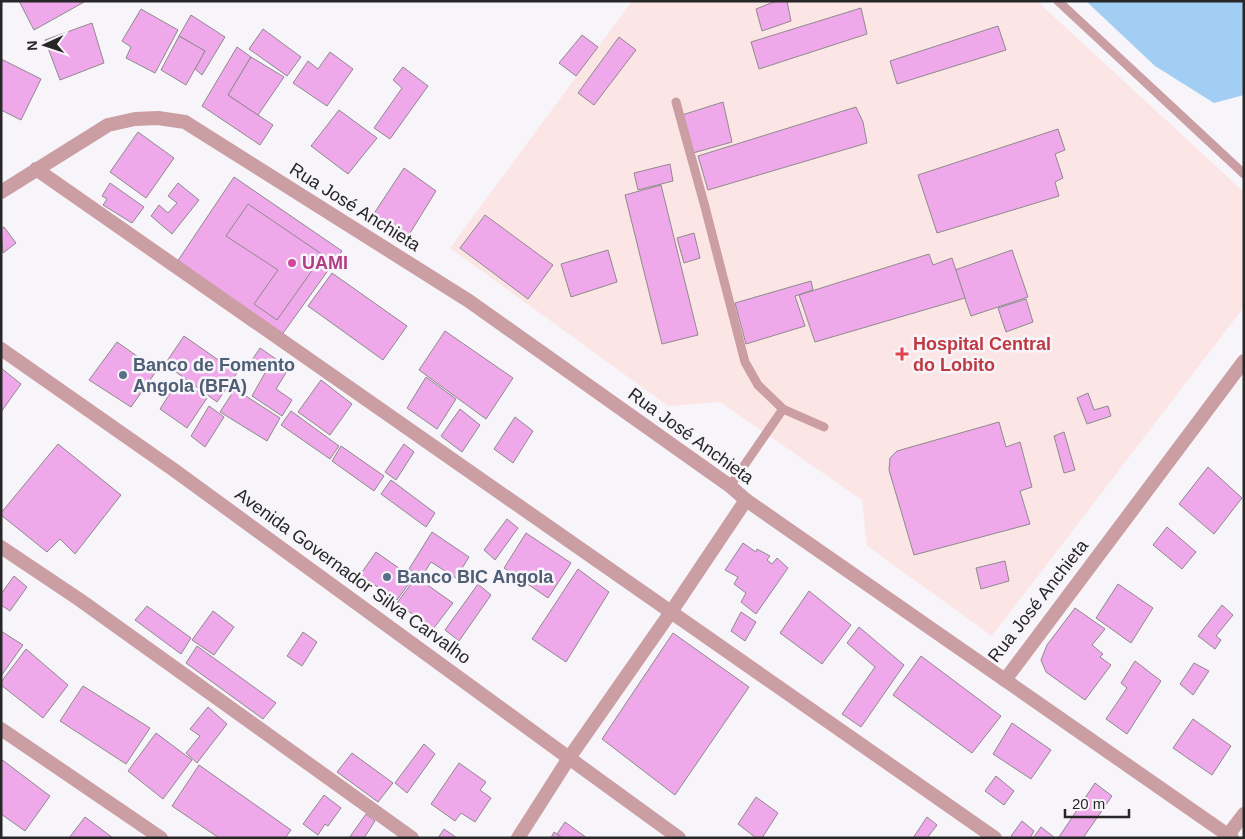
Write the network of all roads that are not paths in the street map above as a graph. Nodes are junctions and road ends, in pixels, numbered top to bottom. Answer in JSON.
{"nodes":[{"id":1,"x":1058,"y":1,"type":"edge"},
{"id":2,"x":676,"y":102,"type":"dead end"},
{"id":3,"x":36,"y":169,"type":"junction"},
{"id":4,"x":1244,"y":174,"type":"edge"},
{"id":5,"x":1,"y":192,"type":"edge"},
{"id":6,"x":1,"y":349,"type":"edge"},
{"id":7,"x":1244,"y":361,"type":"edge"},
{"id":8,"x":783,"y":409,"type":"junction"},
{"id":9,"x":824,"y":427,"type":"dead end"},
{"id":10,"x":730,"y":486,"type":"junction"},
{"id":11,"x":746,"y":500,"type":"junction"},
{"id":12,"x":1,"y":547,"type":"edge"},
{"id":13,"x":671,"y":612,"type":"junction"},
{"id":14,"x":1005,"y":680,"type":"junction"},
{"id":15,"x":1,"y":729,"type":"edge"},
{"id":16,"x":569,"y":758,"type":"junction"},
{"id":17,"x":1244,"y":814,"type":"edge"},
{"id":18,"x":1230,"y":836,"type":"edge"},
{"id":19,"x":161,"y":838,"type":"edge"},
{"id":20,"x":412,"y":838,"type":"edge"},
{"id":21,"x":518,"y":838,"type":"edge"},
{"id":22,"x":679,"y":838,"type":"edge"},
{"id":23,"x":996,"y":838,"type":"edge"}],
"edges":[{"from":1,"to":4,"type":"lane"},
{"from":2,"to":8,"type":"lane"},
{"from":3,"to":5,"type":"street","name":"Rua José Anchieta"},
{"from":3,"to":10,"type":"street","name":"Rua José Anchieta"},
{"from":3,"to":13,"type":"street"},
{"from":6,"to":16,"type":"street","name":"Avenida Governador Silva Carvalho"},
{"from":7,"to":14,"type":"street","name":"Rua José Anchieta"},
{"from":8,"to":9,"type":"lane"},
{"from":8,"to":10,"type":"lane"},
{"from":10,"to":11,"type":"street","name":"Rua José Anchieta"},
{"from":11,"to":13,"type":"street"},
{"from":11,"to":14,"type":"street","name":"Rua José Anchieta"},
{"from":12,"to":20,"type":"street"},
{"from":13,"to":16,"type":"street"},
{"from":13,"to":23,"type":"street"},
{"from":14,"to":18,"type":"street"},
{"from":15,"to":19,"type":"street"},
{"from":16,"to":21,"type":"street"},
{"from":16,"to":22,"type":"street","name":"Avenida Governador Silva Carvalho"},
{"from":17,"to":18,"type":"street"}]}
